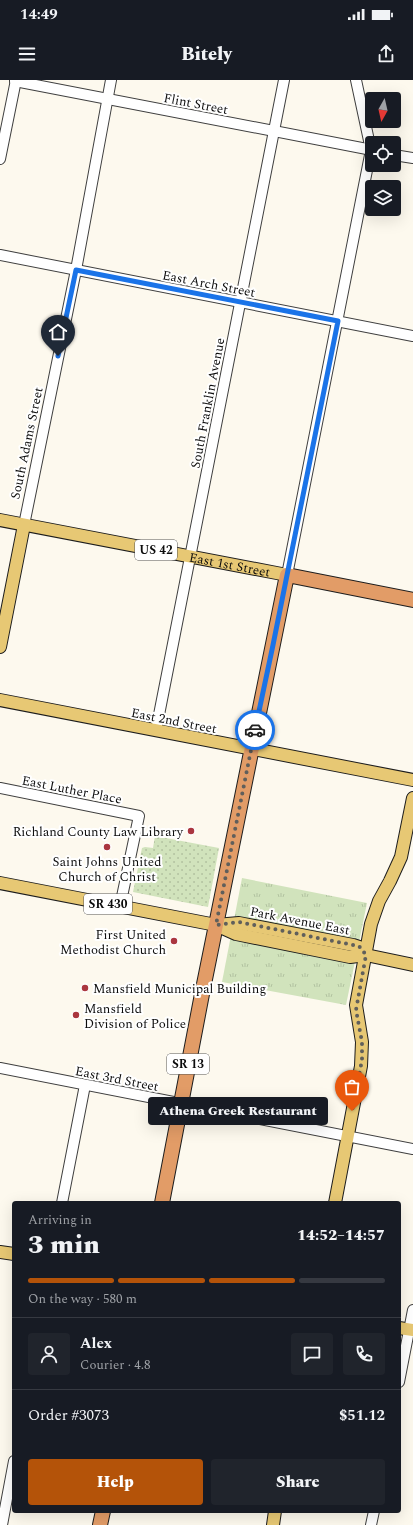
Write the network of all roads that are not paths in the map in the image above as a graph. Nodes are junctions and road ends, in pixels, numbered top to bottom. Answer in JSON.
{"nodes":[{"id":1,"x":16,"y":80,"type":"edge"},
{"id":2,"x":111,"y":80,"type":"edge"},
{"id":3,"x":284,"y":80,"type":"edge"},
{"id":4,"x":356,"y":80,"type":"edge"},
{"id":5,"x":108,"y":99,"type":"junction"},
{"id":6,"x":274,"y":131,"type":"junction"},
{"id":7,"x":369,"y":136,"type":"edge"},
{"id":8,"x":365,"y":149,"type":"edge"},
{"id":9,"x":401,"y":156,"type":"edge"},
{"id":10,"x":413,"y":158,"type":"edge"},
{"id":11,"x":0,"y":159,"type":"edge"},
{"id":12,"x":368,"y":172,"type":"edge"},
{"id":13,"x":0,"y":255,"type":"edge"},
{"id":14,"x":76,"y":270,"type":"junction"},
{"id":15,"x":241,"y":302,"type":"junction"},
{"id":16,"x":338,"y":321,"type":"junction"},
{"id":17,"x":413,"y":336,"type":"edge"},
{"id":18,"x":0,"y":520,"type":"edge"},
{"id":19,"x":24,"y":525,"type":"junction"},
{"id":20,"x":190,"y":557,"type":"junction"},
{"id":21,"x":287,"y":575,"type":"junction"},
{"id":22,"x":413,"y":600,"type":"edge"},
{"id":23,"x":0,"y":647,"type":"edge"},
{"id":24,"x":0,"y":700,"type":"edge"},
{"id":25,"x":156,"y":730,"type":"junction"},
{"id":26,"x":251,"y":749,"type":"junction"},
{"id":27,"x":413,"y":780,"type":"edge"},
{"id":28,"x":0,"y":788,"type":"edge"},
{"id":29,"x":413,"y":798,"type":"edge"},
{"id":30,"x":0,"y":882,"type":"edge"},
{"id":31,"x":120,"y":906,"type":"junction"},
{"id":32,"x":216,"y":925,"type":"junction"},
{"id":33,"x":366,"y":955,"type":"junction"},
{"id":34,"x":413,"y":965,"type":"edge"},
{"id":35,"x":0,"y":1068,"type":"edge"},
{"id":36,"x":85,"y":1085,"type":"junction"},
{"id":37,"x":181,"y":1104,"type":"junction"},
{"id":38,"x":348,"y":1136,"type":"junction"},
{"id":39,"x":413,"y":1149,"type":"edge"},
{"id":40,"x":62,"y":1201,"type":"edge"},
{"id":41,"x":162,"y":1201,"type":"edge"},
{"id":42,"x":335,"y":1201,"type":"edge"},
{"id":43,"x":0,"y":1252,"type":"edge"},
{"id":44,"x":12,"y":1254,"type":"edge"},
{"id":45,"x":413,"y":1310,"type":"edge"},
{"id":46,"x":407,"y":1329,"type":"edge"},
{"id":47,"x":401,"y":1369,"type":"edge"},
{"id":48,"x":12,"y":1472,"type":"edge"},
{"id":49,"x":103,"y":1513,"type":"edge"},
{"id":50,"x":275,"y":1513,"type":"edge"},
{"id":51,"x":374,"y":1513,"type":"edge"},
{"id":52,"x":2,"y":1525,"type":"edge"},
{"id":53,"x":100,"y":1525,"type":"edge"},
{"id":54,"x":273,"y":1525,"type":"edge"},
{"id":55,"x":371,"y":1525,"type":"edge"}],
"edges":[{"from":1,"to":5,"type":"street","name":"Flint Street"},
{"from":1,"to":11,"type":"street"},
{"from":2,"to":5,"type":"street","name":"South Adams Street"},
{"from":3,"to":6,"type":"street","name":"South Franklin Avenue"},
{"from":4,"to":7,"type":"street"},
{"from":5,"to":6,"type":"street","name":"Flint Street"},
{"from":5,"to":14,"type":"street","name":"South Adams Street"},
{"from":6,"to":8,"type":"street","name":"Flint Street"},
{"from":6,"to":15,"type":"street","name":"South Franklin Avenue"},
{"from":9,"to":10,"type":"street"},
{"from":12,"to":16,"type":"street"},
{"from":13,"to":14,"type":"street","name":"East Arch Street"},
{"from":14,"to":15,"type":"street","name":"East Arch Street"},
{"from":14,"to":19,"type":"street","name":"South Adams Street"},
{"from":15,"to":16,"type":"street","name":"East Arch Street"},
{"from":15,"to":20,"type":"street","name":"South Franklin Avenue"},
{"from":16,"to":17,"type":"street","name":"East Arch Street"},
{"from":16,"to":21,"type":"street"},
{"from":18,"to":19,"type":"main road","name":"East 1st Street","number":"US 42"},
{"from":19,"to":20,"type":"main road","name":"East 1st Street","number":"US 42"},
{"from":19,"to":23,"type":"main road","name":"South Adams Street"},
{"from":20,"to":21,"type":"main road","name":"East 1st Street","number":"US 42"},
{"from":20,"to":25,"type":"street","name":"South Franklin Avenue"},
{"from":21,"to":22,"type":"highway","name":"East 1st Street","number":"US 42"},
{"from":21,"to":26,"type":"highway","number":"SR 13"},
{"from":24,"to":25,"type":"main road","name":"East 2nd Street"},
{"from":25,"to":26,"type":"main road","name":"East 2nd Street"},
{"from":26,"to":27,"type":"main road","name":"East 2nd Street"},
{"from":26,"to":32,"type":"highway","number":"SR 13"},
{"from":28,"to":31,"type":"street","name":"East Luther Place"},
{"from":29,"to":33,"type":"main road"},
{"from":30,"to":31,"type":"main road","name":"Park Avenue East","number":"SR 430"},
{"from":31,"to":32,"type":"main road","name":"Park Avenue East","number":"SR 430"},
{"from":32,"to":33,"type":"main road","name":"Park Avenue East","number":"SR 430"},
{"from":32,"to":37,"type":"highway","number":"SR 13"},
{"from":33,"to":34,"type":"main road","number":"SR 430"},
{"from":33,"to":38,"type":"main road"},
{"from":35,"to":36,"type":"street","name":"East 3rd Street"},
{"from":36,"to":37,"type":"street","name":"East 3rd Street"},
{"from":36,"to":40,"type":"street"},
{"from":37,"to":38,"type":"street","name":"East 3rd Street"},
{"from":37,"to":41,"type":"highway","number":"SR 13"},
{"from":38,"to":39,"type":"street","name":"East 3rd Street"},
{"from":38,"to":42,"type":"main road"},
{"from":43,"to":44,"type":"main road"},
{"from":45,"to":46,"type":"street"},
{"from":46,"to":47,"type":"street"},
{"from":48,"to":52,"type":"street"},
{"from":49,"to":53,"type":"highway"},
{"from":50,"to":54,"type":"main road"},
{"from":51,"to":55,"type":"street"}]}
